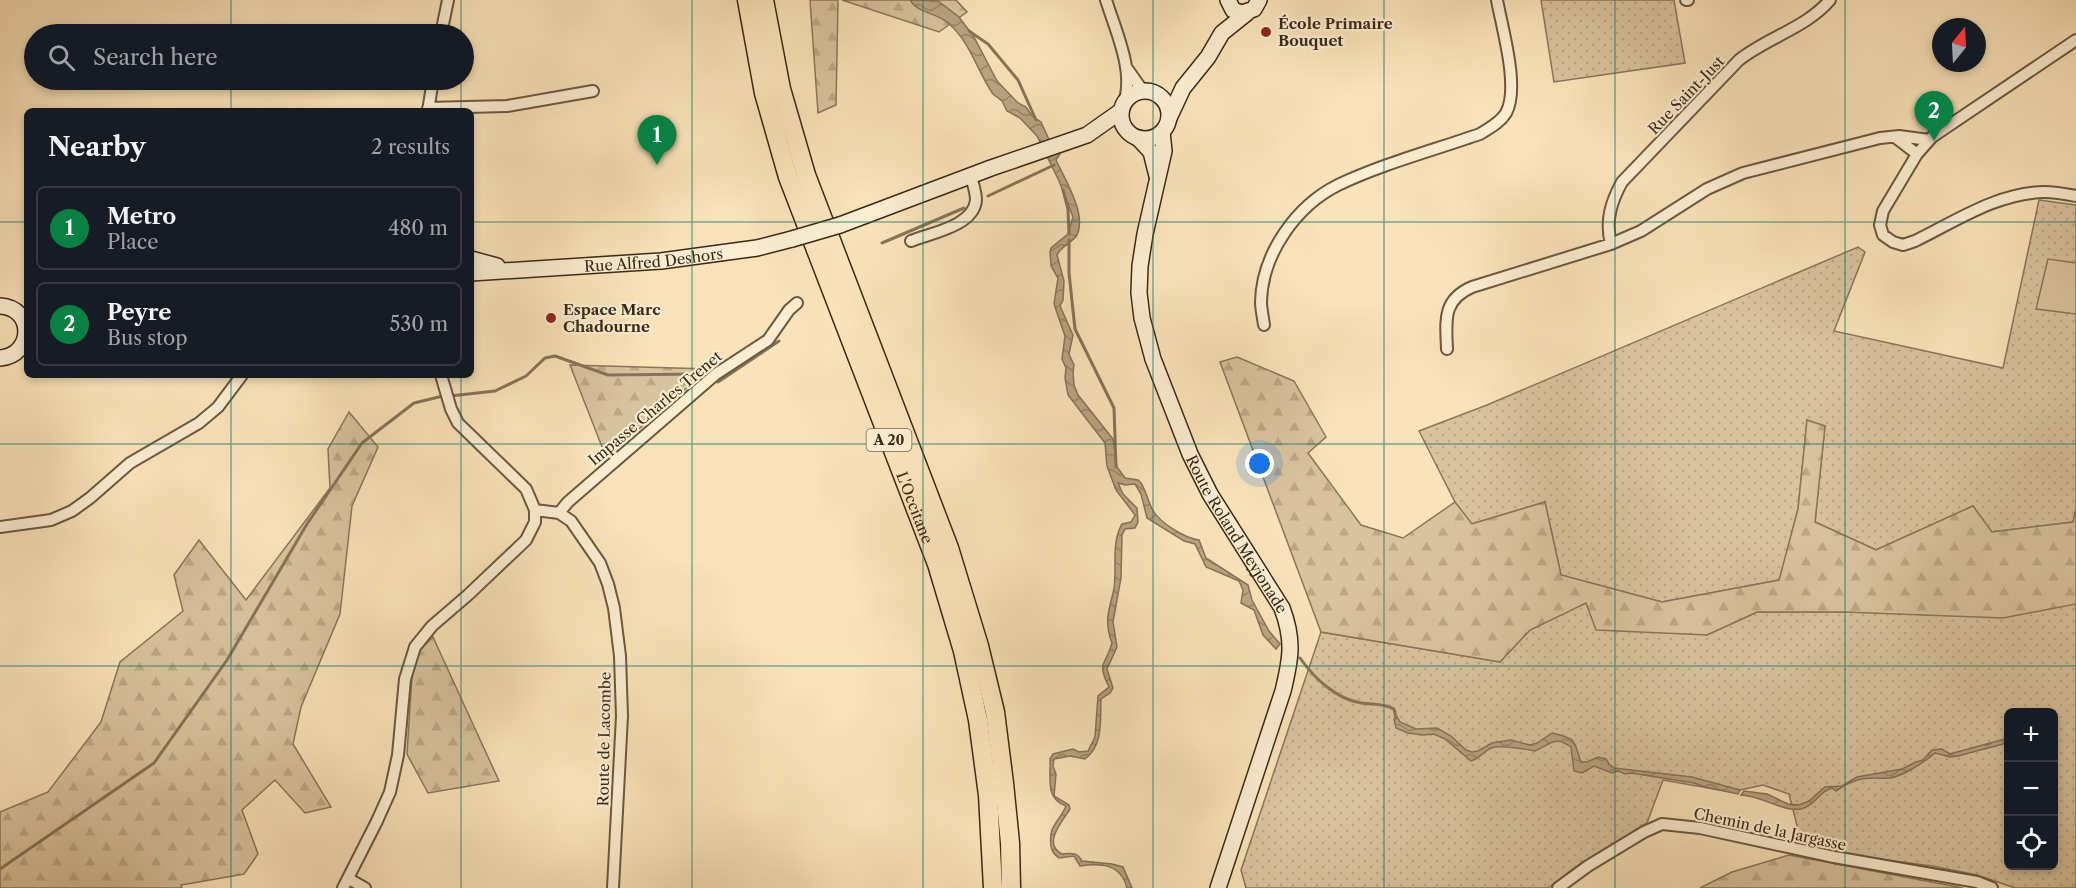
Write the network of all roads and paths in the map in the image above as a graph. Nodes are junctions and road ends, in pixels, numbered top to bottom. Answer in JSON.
{"nodes":[{"id":1,"x":448,"y":0,"type":"edge"},
{"id":2,"x":747,"y":0,"type":"edge"},
{"id":3,"x":764,"y":0,"type":"edge"},
{"id":4,"x":1106,"y":0,"type":"edge"},
{"id":5,"x":1497,"y":0,"type":"edge"},
{"id":6,"x":1830,"y":0,"type":"edge"},
{"id":7,"x":1228,"y":1,"type":"edge"},
{"id":8,"x":1258,"y":5,"type":"edge"},
{"id":9,"x":443,"y":24,"type":"edge"},
{"id":10,"x":1224,"y":27,"type":"junction"},
{"id":11,"x":2076,"y":40,"type":"edge"},
{"id":12,"x":1126,"y":67,"type":"junction"},
{"id":13,"x":1193,"y":75,"type":"junction"},
{"id":14,"x":431,"y":90,"type":"edge"},
{"id":15,"x":593,"y":91,"type":"dead end"},
{"id":16,"x":1150,"y":93,"type":"junction"},
{"id":17,"x":428,"y":108,"type":"edge"},
{"id":18,"x":454,"y":108,"type":"edge"},
{"id":19,"x":1122,"y":108,"type":"junction"},
{"id":20,"x":1166,"y":125,"type":"junction"},
{"id":21,"x":1087,"y":135,"type":"junction"},
{"id":22,"x":1895,"y":136,"type":"junction"},
{"id":23,"x":1134,"y":137,"type":"junction"},
{"id":24,"x":1929,"y":140,"type":"junction"},
{"id":25,"x":1917,"y":154,"type":"junction"},
{"id":26,"x":971,"y":177,"type":"junction"},
{"id":27,"x":1158,"y":179,"type":"junction"},
{"id":28,"x":2076,"y":196,"type":"edge"},
{"id":29,"x":911,"y":241,"type":"dead end"},
{"id":30,"x":1611,"y":244,"type":"junction"},
{"id":31,"x":474,"y":260,"type":"edge"},
{"id":32,"x":512,"y":269,"type":"junction"},
{"id":33,"x":474,"y":273,"type":"edge"},
{"id":34,"x":797,"y":303,"type":"dead end"},
{"id":35,"x":0,"y":306,"type":"edge"},
{"id":36,"x":22,"y":313,"type":"edge"},
{"id":37,"x":1264,"y":325,"type":"dead end"},
{"id":38,"x":24,"y":340,"type":"edge"},
{"id":39,"x":1447,"y":350,"type":"dead end"},
{"id":40,"x":1,"y":359,"type":"edge"},
{"id":41,"x":240,"y":378,"type":"edge"},
{"id":42,"x":442,"y":378,"type":"edge"},
{"id":43,"x":535,"y":510,"type":"junction"},
{"id":44,"x":559,"y":513,"type":"junction"},
{"id":45,"x":0,"y":527,"type":"edge"},
{"id":46,"x":346,"y":883,"type":"edge"},
{"id":47,"x":364,"y":888,"type":"edge"},
{"id":48,"x":613,"y":888,"type":"edge"},
{"id":49,"x":993,"y":888,"type":"edge"},
{"id":50,"x":1011,"y":888,"type":"edge"},
{"id":51,"x":1218,"y":888,"type":"edge"},
{"id":52,"x":1558,"y":888,"type":"edge"},
{"id":53,"x":1992,"y":888,"type":"edge"}],
"edges":[{"from":1,"to":9,"type":"street"},
{"from":2,"to":49,"type":"highway","name":"L'Occitane","number":"A 20"},
{"from":3,"to":50,"type":"highway","name":"L'Occitane","number":"A 20"},
{"from":4,"to":12,"type":"street"},
{"from":5,"to":37,"type":"street"},
{"from":6,"to":30,"type":"street","name":"Rue Saint-Just"},
{"from":7,"to":8,"type":"main road"},
{"from":7,"to":10,"type":"main road"},
{"from":8,"to":10,"type":"main road"},
{"from":10,"to":13,"type":"main road"},
{"from":11,"to":24,"type":"street"},
{"from":12,"to":16,"type":"street"},
{"from":12,"to":19,"type":"street"},
{"from":13,"to":16,"type":"main road"},
{"from":13,"to":20,"type":"main road"},
{"from":14,"to":17,"type":"street"},
{"from":15,"to":18,"type":"street"},
{"from":16,"to":19,"type":"main road"},
{"from":16,"to":20,"type":"main road"},
{"from":19,"to":21,"type":"main road"},
{"from":19,"to":23,"type":"main road"},
{"from":20,"to":23,"type":"main road"},
{"from":20,"to":27,"type":"main road","name":"Route Roland Meyjonade"},
{"from":21,"to":23,"type":"main road"},
{"from":21,"to":26,"type":"main road"},
{"from":22,"to":24,"type":"street"},
{"from":22,"to":25,"type":"street"},
{"from":22,"to":30,"type":"street"},
{"from":23,"to":27,"type":"main road","name":"Route Roland Meyjonade"},
{"from":24,"to":25,"type":"street"},
{"from":25,"to":28,"type":"street"},
{"from":26,"to":29,"type":"street"},
{"from":26,"to":32,"type":"main road","name":"Rue Alfred Deshors","bridge":true},
{"from":27,"to":51,"type":"main road","name":"Route Roland Meyjonade"},
{"from":30,"to":39,"type":"street"},
{"from":31,"to":32,"type":"main road"},
{"from":32,"to":33,"type":"main road"},
{"from":34,"to":44,"type":"street","name":"Impasse Charles Trenet"},
{"from":35,"to":36,"type":"main road"},
{"from":38,"to":40,"type":"main road"},
{"from":41,"to":45,"type":"street"},
{"from":42,"to":43,"type":"street"},
{"from":43,"to":44,"type":"street"},
{"from":43,"to":46,"type":"street"},
{"from":44,"to":48,"type":"street","name":"Route de Lacombe"},
{"from":46,"to":47,"type":"street"},
{"from":52,"to":53,"type":"street","name":"Chemin de la Jargasse"}]}
